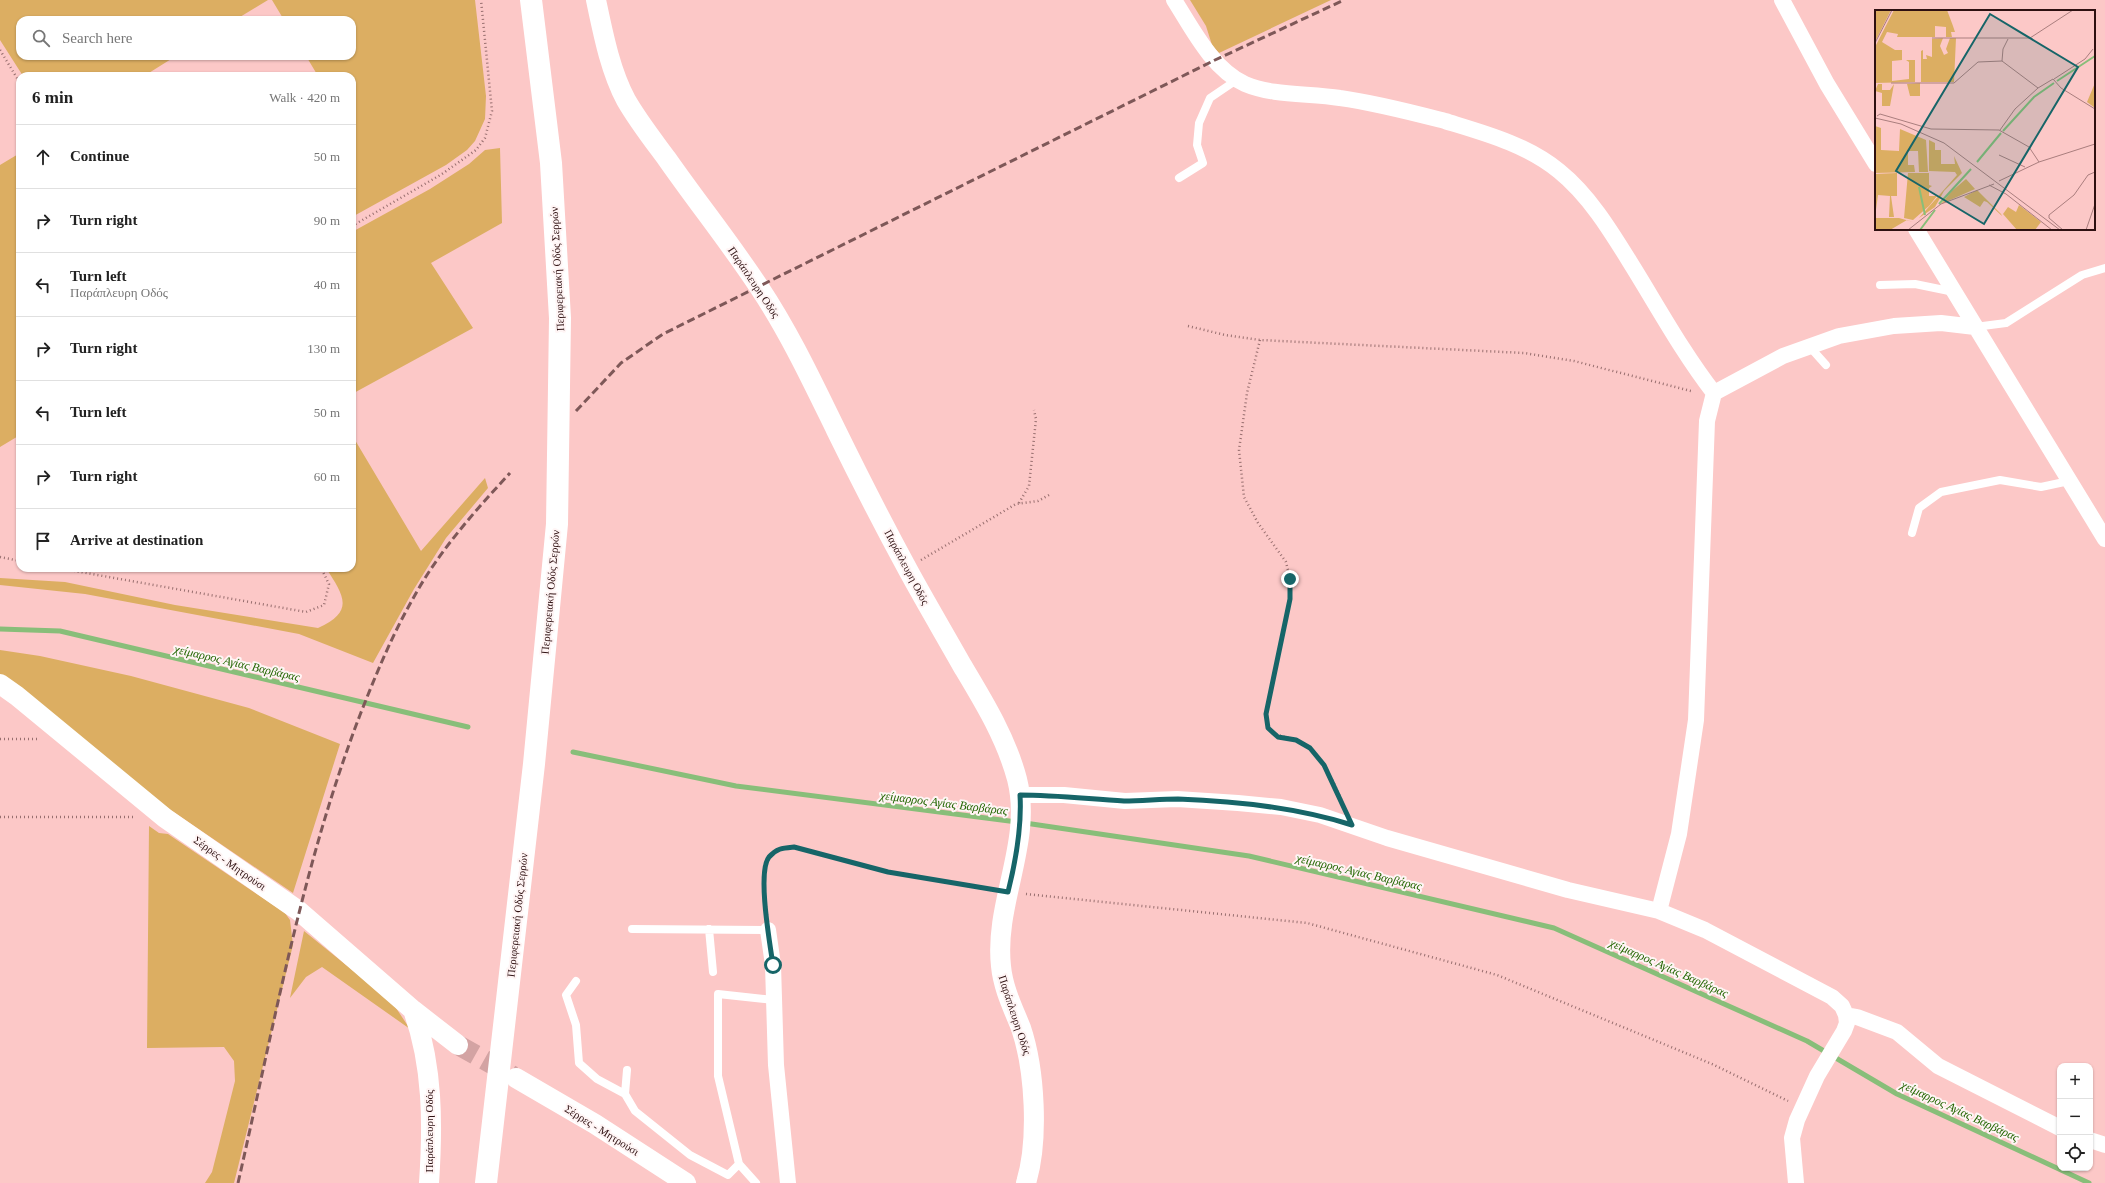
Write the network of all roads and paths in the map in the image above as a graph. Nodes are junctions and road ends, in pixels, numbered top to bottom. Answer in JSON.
{"nodes":[{"id":1,"x":481,"y":0,"type":"edge"},
{"id":2,"x":531,"y":0,"type":"edge"},
{"id":3,"x":596,"y":0,"type":"edge"},
{"id":4,"x":1174,"y":0,"type":"edge"},
{"id":5,"x":1782,"y":0,"type":"edge"},
{"id":6,"x":0,"y":50,"type":"edge"},
{"id":7,"x":16,"y":76,"type":"edge"},
{"id":8,"x":1238,"y":79,"type":"junction"},
{"id":9,"x":1875,"y":162,"type":"edge"},
{"id":10,"x":1179,"y":178,"type":"dead end"},
{"id":11,"x":356,"y":224,"type":"edge"},
{"id":12,"x":1917,"y":230,"type":"edge"},
{"id":13,"x":2105,"y":268,"type":"edge"},
{"id":14,"x":1880,"y":285,"type":"dead end"},
{"id":15,"x":1954,"y":293,"type":"junction"},
{"id":16,"x":1188,"y":326,"type":"dead end"},
{"id":17,"x":1975,"y":327,"type":"junction"},
{"id":18,"x":1260,"y":340,"type":"junction"},
{"id":19,"x":1809,"y":345,"type":"junction"},
{"id":20,"x":1826,"y":365,"type":"dead end"},
{"id":21,"x":1714,"y":393,"type":"junction"},
{"id":22,"x":1034,"y":410,"type":"dead end"},
{"id":23,"x":2069,"y":482,"type":"junction"},
{"id":24,"x":1050,"y":495,"type":"dead end"},
{"id":25,"x":1019,"y":504,"type":"junction"},
{"id":26,"x":1912,"y":532,"type":"dead end"},
{"id":27,"x":2105,"y":538,"type":"edge"},
{"id":28,"x":0,"y":557,"type":"edge"},
{"id":29,"x":16,"y":560,"type":"edge"},
{"id":30,"x":907,"y":568,"type":"junction"},
{"id":31,"x":81,"y":572,"type":"edge"},
{"id":32,"x":323,"y":572,"type":"edge"},
{"id":33,"x":0,"y":684,"type":"edge"},
{"id":34,"x":64,"y":736,"type":"junction"},
{"id":35,"x":0,"y":739,"type":"edge"},
{"id":36,"x":1021,"y":804,"type":"junction"},
{"id":37,"x":0,"y":817,"type":"edge"},
{"id":38,"x":165,"y":818,"type":"junction"},
{"id":39,"x":1352,"y":825,"type":"junction"},
{"id":40,"x":1008,"y":892,"type":"junction"},
{"id":41,"x":1659,"y":911,"type":"junction"},
{"id":42,"x":632,"y":929,"type":"dead end"},
{"id":43,"x":709,"y":929,"type":"junction"},
{"id":44,"x":768,"y":930,"type":"junction"},
{"id":45,"x":713,"y":972,"type":"dead end"},
{"id":46,"x":576,"y":981,"type":"dead end"},
{"id":47,"x":774,"y":1000,"type":"junction"},
{"id":48,"x":413,"y":1010,"type":"junction"},
{"id":49,"x":1846,"y":1015,"type":"junction"},
{"id":50,"x":458,"y":1045,"type":"tunnel mouth"},
{"id":51,"x":627,"y":1070,"type":"dead end"},
{"id":52,"x":516,"y":1078,"type":"tunnel mouth"},
{"id":53,"x":625,"y":1094,"type":"junction"},
{"id":54,"x":1802,"y":1108,"type":"junction"},
{"id":55,"x":2057,"y":1126,"type":"edge"},
{"id":56,"x":2093,"y":1141,"type":"edge"},
{"id":57,"x":2105,"y":1145,"type":"edge"},
{"id":58,"x":738,"y":1164,"type":"junction"},
{"id":59,"x":429,"y":1183,"type":"edge"},
{"id":60,"x":486,"y":1183,"type":"edge"},
{"id":61,"x":686,"y":1183,"type":"edge"},
{"id":62,"x":756,"y":1183,"type":"edge"},
{"id":63,"x":788,"y":1183,"type":"edge"},
{"id":64,"x":1026,"y":1183,"type":"edge"},
{"id":65,"x":1796,"y":1183,"type":"edge"}],
"edges":[{"from":1,"to":11,"type":"path"},
{"from":2,"to":60,"type":"main road","name":"Περιφερειακή Οδός Σερρών"},
{"from":3,"to":30,"type":"street","name":"Παράπλευρη Οδός"},
{"from":4,"to":8,"type":"street"},
{"from":5,"to":9,"type":"street"},
{"from":6,"to":7,"type":"path"},
{"from":8,"to":10,"type":"lane"},
{"from":8,"to":21,"type":"street"},
{"from":12,"to":15,"type":"street"},
{"from":13,"to":17,"type":"lane"},
{"from":14,"to":15,"type":"lane"},
{"from":15,"to":17,"type":"street"},
{"from":16,"to":18,"type":"path"},
{"from":17,"to":19,"type":"street"},
{"from":17,"to":23,"type":"street"},
{"from":18,"to":21,"type":"path"},
{"from":18,"to":39,"type":"path"},
{"from":19,"to":20,"type":"lane"},
{"from":19,"to":21,"type":"street"},
{"from":21,"to":41,"type":"street"},
{"from":22,"to":25,"type":"path"},
{"from":23,"to":26,"type":"lane"},
{"from":23,"to":27,"type":"street"},
{"from":24,"to":25,"type":"path"},
{"from":25,"to":30,"type":"path"},
{"from":28,"to":29,"type":"path"},
{"from":30,"to":36,"type":"street","name":"Παράπλευρη Οδός"},
{"from":31,"to":32,"type":"path"},
{"from":33,"to":34,"type":"street","name":"Σέρρες - Μητρούσι"},
{"from":34,"to":35,"type":"path"},
{"from":34,"to":38,"type":"street","name":"Σέρρες - Μητρούσι"},
{"from":36,"to":39,"type":"street"},
{"from":36,"to":40,"type":"street","name":"Παράπλευρη Οδός"},
{"from":37,"to":38,"type":"path"},
{"from":38,"to":48,"type":"street","name":"Σέρρες - Μητρούσι"},
{"from":39,"to":41,"type":"street"},
{"from":40,"to":44,"type":"path"},
{"from":40,"to":54,"type":"path"},
{"from":40,"to":64,"type":"street","name":"Παράπλευρη Οδός"},
{"from":41,"to":49,"type":"street"},
{"from":42,"to":43,"type":"lane"},
{"from":43,"to":44,"type":"lane"},
{"from":43,"to":45,"type":"lane"},
{"from":44,"to":47,"type":"street"},
{"from":46,"to":53,"type":"lane"},
{"from":47,"to":58,"type":"lane"},
{"from":47,"to":63,"type":"street"},
{"from":48,"to":50,"type":"street","name":"Σέρρες - Μητρούσι"},
{"from":48,"to":59,"type":"street","name":"Παράπλευρη Οδός"},
{"from":49,"to":54,"type":"street"},
{"from":49,"to":55,"type":"street"},
{"from":51,"to":53,"type":"lane"},
{"from":52,"to":61,"type":"street","name":"Σέρρες - Μητρούσι"},
{"from":53,"to":58,"type":"lane"},
{"from":54,"to":65,"type":"street"},
{"from":56,"to":57,"type":"street"},
{"from":58,"to":62,"type":"lane"}]}
